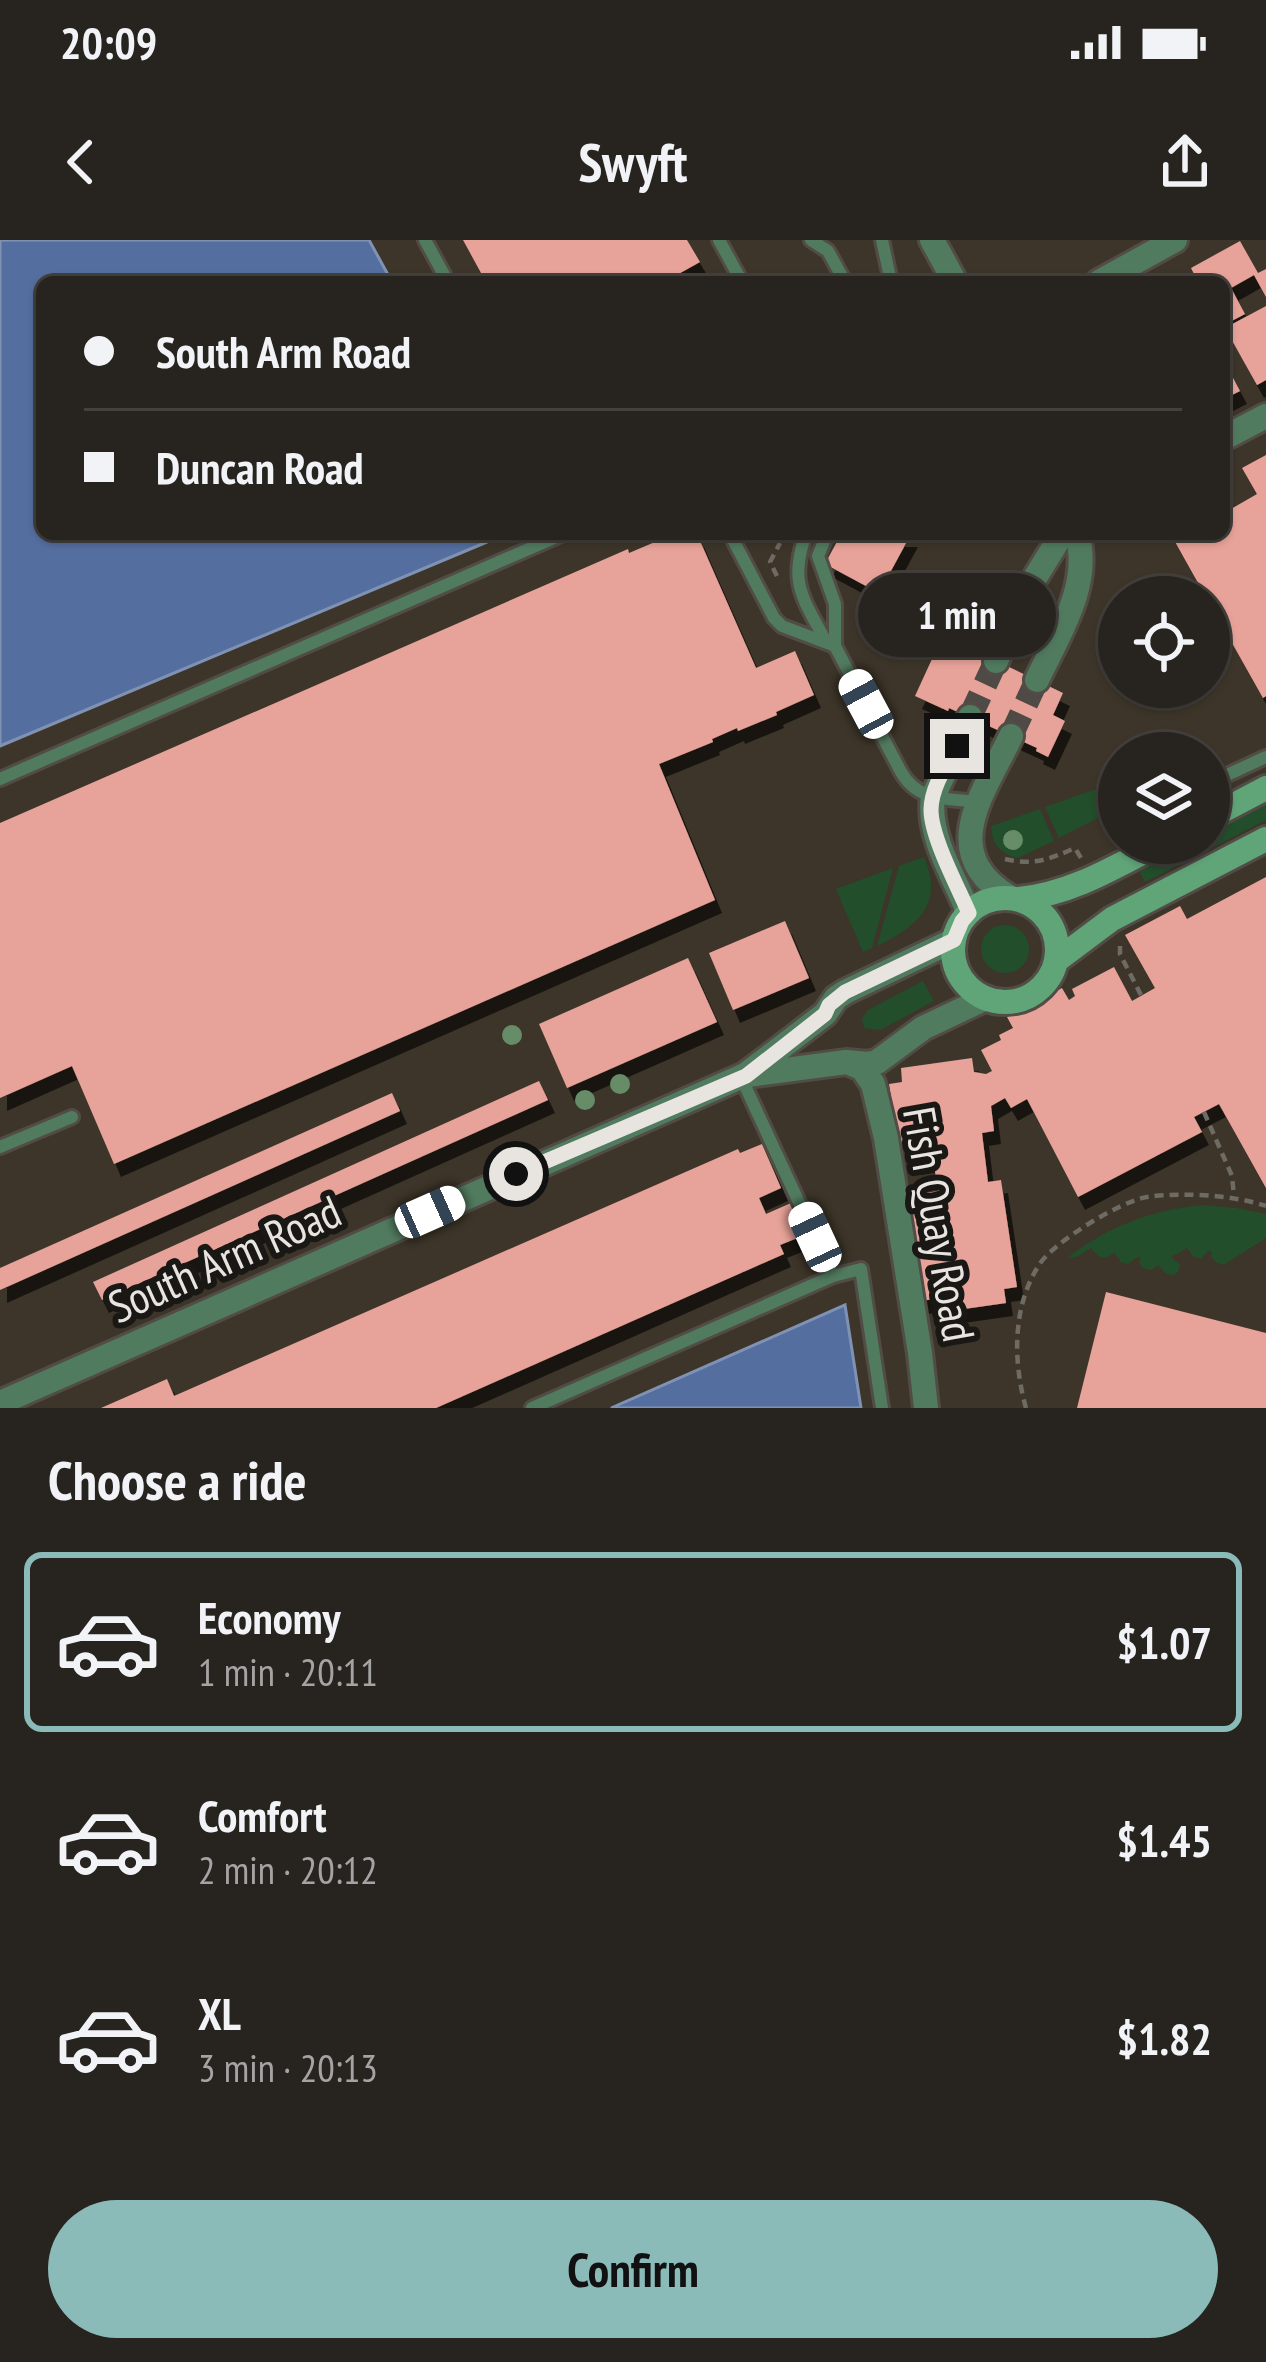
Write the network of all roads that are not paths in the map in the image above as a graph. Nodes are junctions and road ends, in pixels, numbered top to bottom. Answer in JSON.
{"nodes":[{"id":1,"x":425,"y":240,"type":"edge"},
{"id":2,"x":719,"y":240,"type":"edge"},
{"id":3,"x":811,"y":240,"type":"edge"},
{"id":4,"x":882,"y":240,"type":"edge"},
{"id":5,"x":932,"y":240,"type":"edge"},
{"id":6,"x":1175,"y":240,"type":"edge"},
{"id":7,"x":445,"y":276,"type":"edge"},
{"id":8,"x":739,"y":276,"type":"edge"},
{"id":9,"x":841,"y":276,"type":"edge"},
{"id":10,"x":890,"y":276,"type":"edge"},
{"id":11,"x":952,"y":276,"type":"edge"},
{"id":12,"x":1110,"y":276,"type":"edge"},
{"id":13,"x":1266,"y":416,"type":"edge"},
{"id":14,"x":1230,"y":435,"type":"edge"},
{"id":15,"x":549,"y":540,"type":"edge"},
{"id":16,"x":733,"y":540,"type":"edge"},
{"id":17,"x":804,"y":540,"type":"edge"},
{"id":18,"x":824,"y":540,"type":"edge"},
{"id":19,"x":1058,"y":540,"type":"edge"},
{"id":20,"x":1078,"y":540,"type":"edge"},
{"id":21,"x":831,"y":644,"type":"junction"},
{"id":22,"x":996,"y":662,"type":"tunnel mouth"},
{"id":23,"x":1037,"y":680,"type":"tunnel mouth"},
{"id":24,"x":970,"y":717,"type":"tunnel mouth"},
{"id":25,"x":1011,"y":736,"type":"tunnel mouth"},
{"id":26,"x":1266,"y":757,"type":"edge"},
{"id":27,"x":1230,"y":774,"type":"edge"},
{"id":28,"x":0,"y":779,"type":"edge"},
{"id":29,"x":1266,"y":788,"type":"edge"},
{"id":30,"x":933,"y":797,"type":"junction"},
{"id":31,"x":980,"y":802,"type":"junction"},
{"id":32,"x":1230,"y":807,"type":"edge"},
{"id":33,"x":1266,"y":838,"type":"edge"},
{"id":34,"x":1121,"y":864,"type":"edge"},
{"id":35,"x":1013,"y":898,"type":"junction"},
{"id":36,"x":969,"y":913,"type":"junction"},
{"id":37,"x":954,"y":940,"type":"junction"},
{"id":38,"x":1056,"y":962,"type":"junction"},
{"id":39,"x":986,"y":998,"type":"junction"},
{"id":40,"x":825,"y":1014,"type":"junction"},
{"id":41,"x":849,"y":1063,"type":"junction"},
{"id":42,"x":743,"y":1076,"type":"junction"},
{"id":43,"x":72,"y":1117,"type":"dead end"},
{"id":44,"x":0,"y":1147,"type":"edge"},
{"id":45,"x":833,"y":1276,"type":"junction"},
{"id":46,"x":0,"y":1403,"type":"edge"},
{"id":47,"x":532,"y":1408,"type":"edge"},
{"id":48,"x":883,"y":1408,"type":"edge"},
{"id":49,"x":926,"y":1408,"type":"edge"}],
"edges":[{"from":1,"to":7,"type":"lane"},
{"from":2,"to":8,"type":"lane"},
{"from":3,"to":9,"type":"lane"},
{"from":4,"to":10,"type":"lane"},
{"from":5,"to":11,"type":"street"},
{"from":6,"to":12,"type":"street"},
{"from":13,"to":14,"type":"street"},
{"from":15,"to":28,"type":"lane"},
{"from":16,"to":21,"type":"lane"},
{"from":17,"to":21,"type":"lane"},
{"from":18,"to":21,"type":"lane"},
{"from":19,"to":22,"type":"street"},
{"from":20,"to":23,"type":"street"},
{"from":21,"to":30,"type":"lane"},
{"from":24,"to":30,"type":"street"},
{"from":25,"to":31,"type":"street"},
{"from":26,"to":27,"type":"lane"},
{"from":29,"to":32,"type":"street"},
{"from":30,"to":31,"type":"lane"},
{"from":30,"to":36,"type":"street"},
{"from":31,"to":35,"type":"street"},
{"from":33,"to":38,"type":"street"},
{"from":34,"to":35,"type":"street"},
{"from":35,"to":36,"type":"street"},
{"from":35,"to":38,"type":"street"},
{"from":36,"to":37,"type":"street"},
{"from":37,"to":39,"type":"street"},
{"from":37,"to":40,"type":"street","name":"South Arm Road"},
{"from":38,"to":39,"type":"street"},
{"from":39,"to":41,"type":"street","name":"South Arm Road"},
{"from":40,"to":41,"type":"street","name":"Fish Quay Road"},
{"from":40,"to":42,"type":"street","name":"South Arm Road"},
{"from":41,"to":42,"type":"street","name":"South Arm Road"},
{"from":41,"to":49,"type":"street","name":"Fish Quay Road"},
{"from":42,"to":45,"type":"lane"},
{"from":42,"to":46,"type":"street","name":"South Arm Road"},
{"from":43,"to":44,"type":"lane"},
{"from":45,"to":47,"type":"lane"},
{"from":45,"to":48,"type":"lane"}]}
